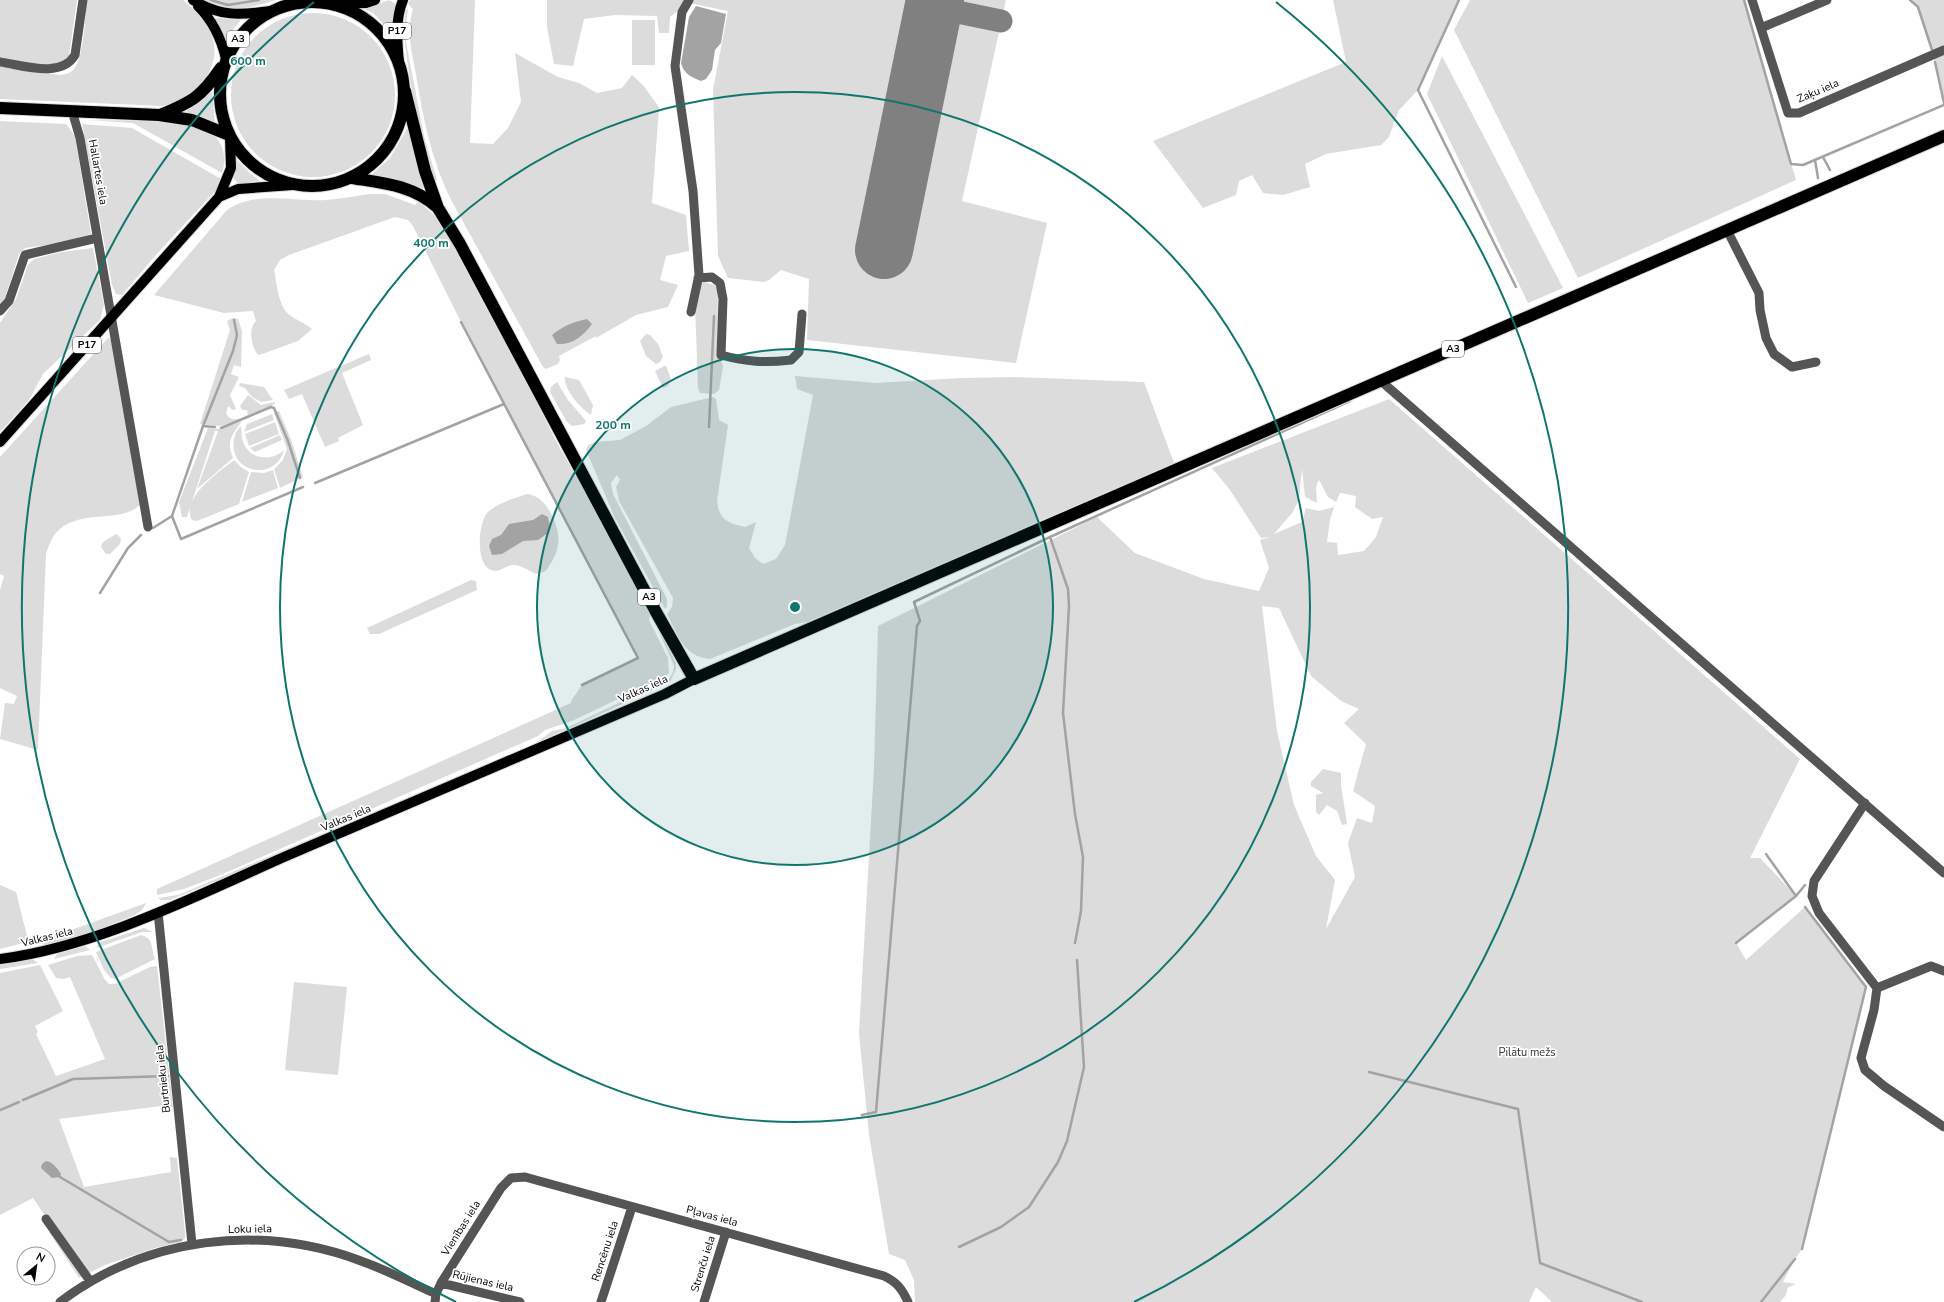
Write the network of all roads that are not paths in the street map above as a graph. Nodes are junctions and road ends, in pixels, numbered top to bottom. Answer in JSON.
{"nodes":[{"id":1,"x":83,"y":0,"type":"edge"},
{"id":2,"x":192,"y":0,"type":"edge"},
{"id":3,"x":375,"y":0,"type":"edge"},
{"id":4,"x":403,"y":0,"type":"edge"},
{"id":5,"x":688,"y":0,"type":"edge"},
{"id":6,"x":1752,"y":0,"type":"edge"},
{"id":7,"x":1826,"y":0,"type":"edge"},
{"id":8,"x":330,"y":4,"type":"junction"},
{"id":9,"x":271,"y":11,"type":"junction"},
{"id":10,"x":1761,"y":28,"type":"junction"},
{"id":11,"x":1944,"y":50,"type":"edge"},
{"id":12,"x":226,"y":60,"type":"junction"},
{"id":13,"x":0,"y":62,"type":"edge"},
{"id":14,"x":399,"y":62,"type":"junction"},
{"id":15,"x":404,"y":91,"type":"junction"},
{"id":16,"x":0,"y":108,"type":"edge"},
{"id":17,"x":72,"y":111,"type":"junction"},
{"id":18,"x":159,"y":115,"type":"junction"},
{"id":19,"x":229,"y":136,"type":"junction"},
{"id":20,"x":1944,"y":136,"type":"edge"},
{"id":21,"x":352,"y":178,"type":"junction"},
{"id":22,"x":293,"y":185,"type":"junction"},
{"id":23,"x":219,"y":197,"type":"junction"},
{"id":24,"x":438,"y":208,"type":"junction"},
{"id":25,"x":1727,"y":230,"type":"junction"},
{"id":26,"x":97,"y":238,"type":"junction"},
{"id":27,"x":698,"y":278,"type":"junction"},
{"id":28,"x":0,"y":311,"type":"edge"},
{"id":29,"x":691,"y":312,"type":"dead end"},
{"id":30,"x":802,"y":314,"type":"dead end"},
{"id":31,"x":112,"y":317,"type":"junction"},
{"id":32,"x":1816,"y":362,"type":"dead end"},
{"id":33,"x":1381,"y":381,"type":"junction"},
{"id":34,"x":0,"y":442,"type":"edge"},
{"id":35,"x":148,"y":527,"type":"dead end"},
{"id":36,"x":694,"y":679,"type":"junction"},
{"id":37,"x":1865,"y":803,"type":"junction"},
{"id":38,"x":1944,"y":873,"type":"edge"},
{"id":39,"x":158,"y":912,"type":"junction"},
{"id":40,"x":0,"y":959,"type":"edge"},
{"id":41,"x":1944,"y":970,"type":"edge"},
{"id":42,"x":1877,"y":988,"type":"junction"},
{"id":43,"x":1944,"y":1127,"type":"edge"},
{"id":44,"x":511,"y":1178,"type":"joint"},
{"id":45,"x":632,"y":1207,"type":"junction"},
{"id":46,"x":46,"y":1219,"type":"dead end"},
{"id":47,"x":726,"y":1232,"type":"junction"},
{"id":48,"x":192,"y":1244,"type":"junction"},
{"id":49,"x":90,"y":1281,"type":"junction"},
{"id":50,"x":441,"y":1284,"type":"junction"},
{"id":51,"x":436,"y":1298,"type":"edge"},
{"id":52,"x":60,"y":1302,"type":"edge"},
{"id":53,"x":520,"y":1302,"type":"edge"},
{"id":54,"x":601,"y":1302,"type":"edge"},
{"id":55,"x":704,"y":1302,"type":"edge"},
{"id":56,"x":908,"y":1302,"type":"edge"}],
"edges":[{"from":1,"to":13,"type":"street"},
{"from":2,"to":9,"type":"main road"},
{"from":2,"to":12,"type":"main road"},
{"from":3,"to":8,"type":"main road"},
{"from":4,"to":14,"type":"main road","number":"P17"},
{"from":5,"to":27,"type":"street"},
{"from":6,"to":10,"type":"street","name":"Zaķu iela"},
{"from":7,"to":10,"type":"street"},
{"from":8,"to":9,"type":"highway","number":"A3"},
{"from":8,"to":14,"type":"highway","number":"A3"},
{"from":9,"to":12,"type":"highway","number":"A3"},
{"from":10,"to":11,"type":"street","name":"Zaķu iela"},
{"from":12,"to":18,"type":"highway","number":"A3"},
{"from":12,"to":19,"type":"highway","number":"A3"},
{"from":14,"to":15,"type":"highway","number":"A3"},
{"from":15,"to":21,"type":"highway","number":"A3"},
{"from":15,"to":24,"type":"highway","number":"A3"},
{"from":16,"to":17,"type":"highway","number":"A3"},
{"from":17,"to":18,"type":"highway","number":"A3"},
{"from":17,"to":26,"type":"street","name":"Hallartes iela"},
{"from":18,"to":19,"type":"highway","number":"A3"},
{"from":19,"to":22,"type":"highway","number":"A3"},
{"from":19,"to":23,"type":"main road","number":"P17"},
{"from":20,"to":25,"type":"highway","number":"A3"},
{"from":21,"to":22,"type":"highway","number":"A3"},
{"from":21,"to":24,"type":"highway","number":"A3"},
{"from":22,"to":23,"type":"main road","number":"P17"},
{"from":23,"to":31,"type":"main road","number":"P17"},
{"from":24,"to":36,"type":"highway","number":"A3"},
{"from":25,"to":32,"type":"street"},
{"from":25,"to":33,"type":"highway","number":"A3"},
{"from":26,"to":28,"type":"street"},
{"from":26,"to":31,"type":"street","name":"Hallartes iela"},
{"from":27,"to":29,"type":"street"},
{"from":27,"to":30,"type":"street"},
{"from":31,"to":34,"type":"main road","number":"P17"},
{"from":31,"to":35,"type":"street","name":"Hallartes iela"},
{"from":33,"to":36,"type":"highway","number":"A3"},
{"from":33,"to":37,"type":"street"},
{"from":36,"to":39,"type":"main road","name":"Valkas iela"},
{"from":37,"to":38,"type":"street"},
{"from":37,"to":42,"type":"street"},
{"from":39,"to":40,"type":"main road","name":"Valkas iela"},
{"from":39,"to":48,"type":"street","name":"Burtnieku iela"},
{"from":41,"to":42,"type":"street"},
{"from":42,"to":43,"type":"street"},
{"from":44,"to":45,"type":"street","name":"Pļavas iela"},
{"from":44,"to":50,"type":"street","name":"Vienības iela"},
{"from":45,"to":47,"type":"street","name":"Pļavas iela"},
{"from":45,"to":54,"type":"street","name":"Rencēnu iela"},
{"from":46,"to":49,"type":"street"},
{"from":47,"to":55,"type":"street","name":"Strenču iela"},
{"from":47,"to":56,"type":"street","name":"Pļavas iela"},
{"from":48,"to":49,"type":"street","name":"Loku iela"},
{"from":48,"to":51,"type":"street","name":"Loku iela"},
{"from":49,"to":52,"type":"street","name":"Loku iela"},
{"from":50,"to":51,"type":"street","name":"Vienības iela"},
{"from":50,"to":53,"type":"street","name":"Rūjienas iela"}]}
